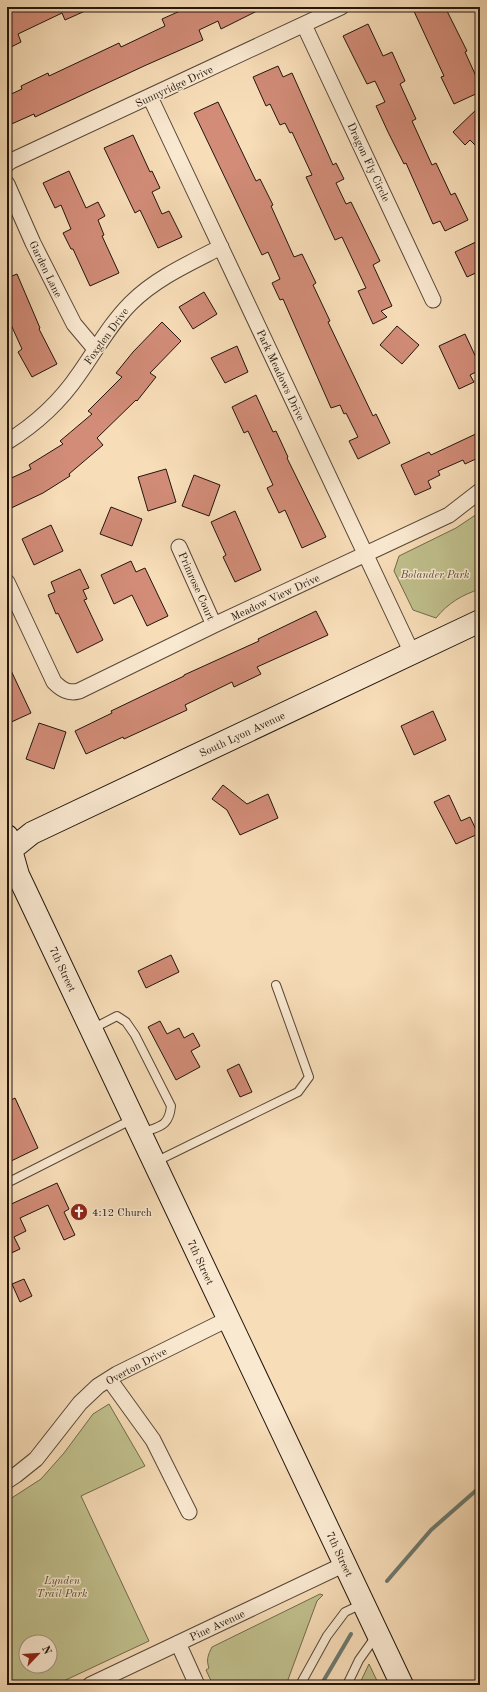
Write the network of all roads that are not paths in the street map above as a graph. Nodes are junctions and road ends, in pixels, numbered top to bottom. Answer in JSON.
{"nodes":[{"id":1,"x":341,"y":7,"type":"edge"},
{"id":2,"x":304,"y":24,"type":"junction"},
{"id":3,"x":150,"y":97,"type":"junction"},
{"id":4,"x":7,"y":164,"type":"edge"},
{"id":5,"x":7,"y":184,"type":"edge"},
{"id":6,"x":221,"y":248,"type":"junction"},
{"id":7,"x":433,"y":300,"type":"dead end"},
{"id":8,"x":95,"y":349,"type":"junction"},
{"id":9,"x":7,"y":442,"type":"edge"},
{"id":10,"x":480,"y":491,"type":"edge"},
{"id":11,"x":179,"y":547,"type":"dead end"},
{"id":12,"x":365,"y":555,"type":"junction"},
{"id":13,"x":7,"y":582,"type":"edge"},
{"id":14,"x":480,"y":621,"type":"edge"},
{"id":15,"x":214,"y":625,"type":"junction"},
{"id":16,"x":412,"y":653,"type":"junction"},
{"id":17,"x":8,"y":846,"type":"edge"},
{"id":18,"x":276,"y":985,"type":"dead end"},
{"id":19,"x":92,"y":1030,"type":"junction"},
{"id":20,"x":137,"y":1126,"type":"junction"},
{"id":21,"x":154,"y":1162,"type":"junction"},
{"id":22,"x":7,"y":1183,"type":"edge"},
{"id":23,"x":228,"y":1319,"type":"junction"},
{"id":24,"x":109,"y":1379,"type":"junction"},
{"id":25,"x":7,"y":1481,"type":"edge"},
{"id":26,"x":189,"y":1512,"type":"dead end"},
{"id":27,"x":345,"y":1564,"type":"junction"},
{"id":28,"x":363,"y":1603,"type":"junction"},
{"id":29,"x":378,"y":1634,"type":"junction"},
{"id":30,"x":178,"y":1644,"type":"junction"},
{"id":31,"x":90,"y":1685,"type":"edge"},
{"id":32,"x":197,"y":1685,"type":"edge"},
{"id":33,"x":300,"y":1685,"type":"edge"},
{"id":34,"x":347,"y":1685,"type":"edge"},
{"id":35,"x":402,"y":1685,"type":"edge"}],
"edges":[{"from":1,"to":2,"type":"street","name":"Sunnyridge Drive"},
{"from":2,"to":3,"type":"street","name":"Sunnyridge Drive"},
{"from":2,"to":7,"type":"street","name":"Dragon Fly Circle"},
{"from":3,"to":4,"type":"street","name":"Sunnyridge Drive"},
{"from":3,"to":6,"type":"street","name":"Park Meadows Drive"},
{"from":5,"to":8,"type":"street","name":"Garden Lane"},
{"from":6,"to":8,"type":"street","name":"Foxglen Drive"},
{"from":6,"to":12,"type":"street","name":"Park Meadows Drive"},
{"from":8,"to":9,"type":"street","name":"Foxglen Drive"},
{"from":10,"to":12,"type":"street","name":"Meadow View Drive"},
{"from":11,"to":15,"type":"street","name":"Primrose Court"},
{"from":12,"to":15,"type":"street","name":"Meadow View Drive"},
{"from":12,"to":16,"type":"street","name":"Park Meadows Drive"},
{"from":13,"to":15,"type":"street","name":"Meadow View Drive"},
{"from":14,"to":16,"type":"street","name":"South Lyon Avenue"},
{"from":16,"to":17,"type":"street","name":"South Lyon Avenue"},
{"from":17,"to":19,"type":"street","name":"7th Street"},
{"from":18,"to":21,"type":"lane"},
{"from":19,"to":20,"type":"street","name":"7th Street"},
{"from":19,"to":20,"type":"lane"},
{"from":20,"to":21,"type":"street","name":"7th Street"},
{"from":20,"to":22,"type":"lane"},
{"from":21,"to":23,"type":"street","name":"7th Street"},
{"from":23,"to":24,"type":"street","name":"Overton Drive"},
{"from":23,"to":27,"type":"street","name":"7th Street"},
{"from":24,"to":25,"type":"street","name":"Overton Drive"},
{"from":24,"to":26,"type":"street"},
{"from":27,"to":28,"type":"street","name":"7th Street"},
{"from":27,"to":30,"type":"street","name":"Pine Avenue"},
{"from":28,"to":29,"type":"street","name":"7th Street"},
{"from":28,"to":33,"type":"lane"},
{"from":29,"to":34,"type":"lane"},
{"from":29,"to":35,"type":"street","name":"7th Street"},
{"from":30,"to":31,"type":"street","name":"Pine Avenue"},
{"from":30,"to":32,"type":"street"}]}
